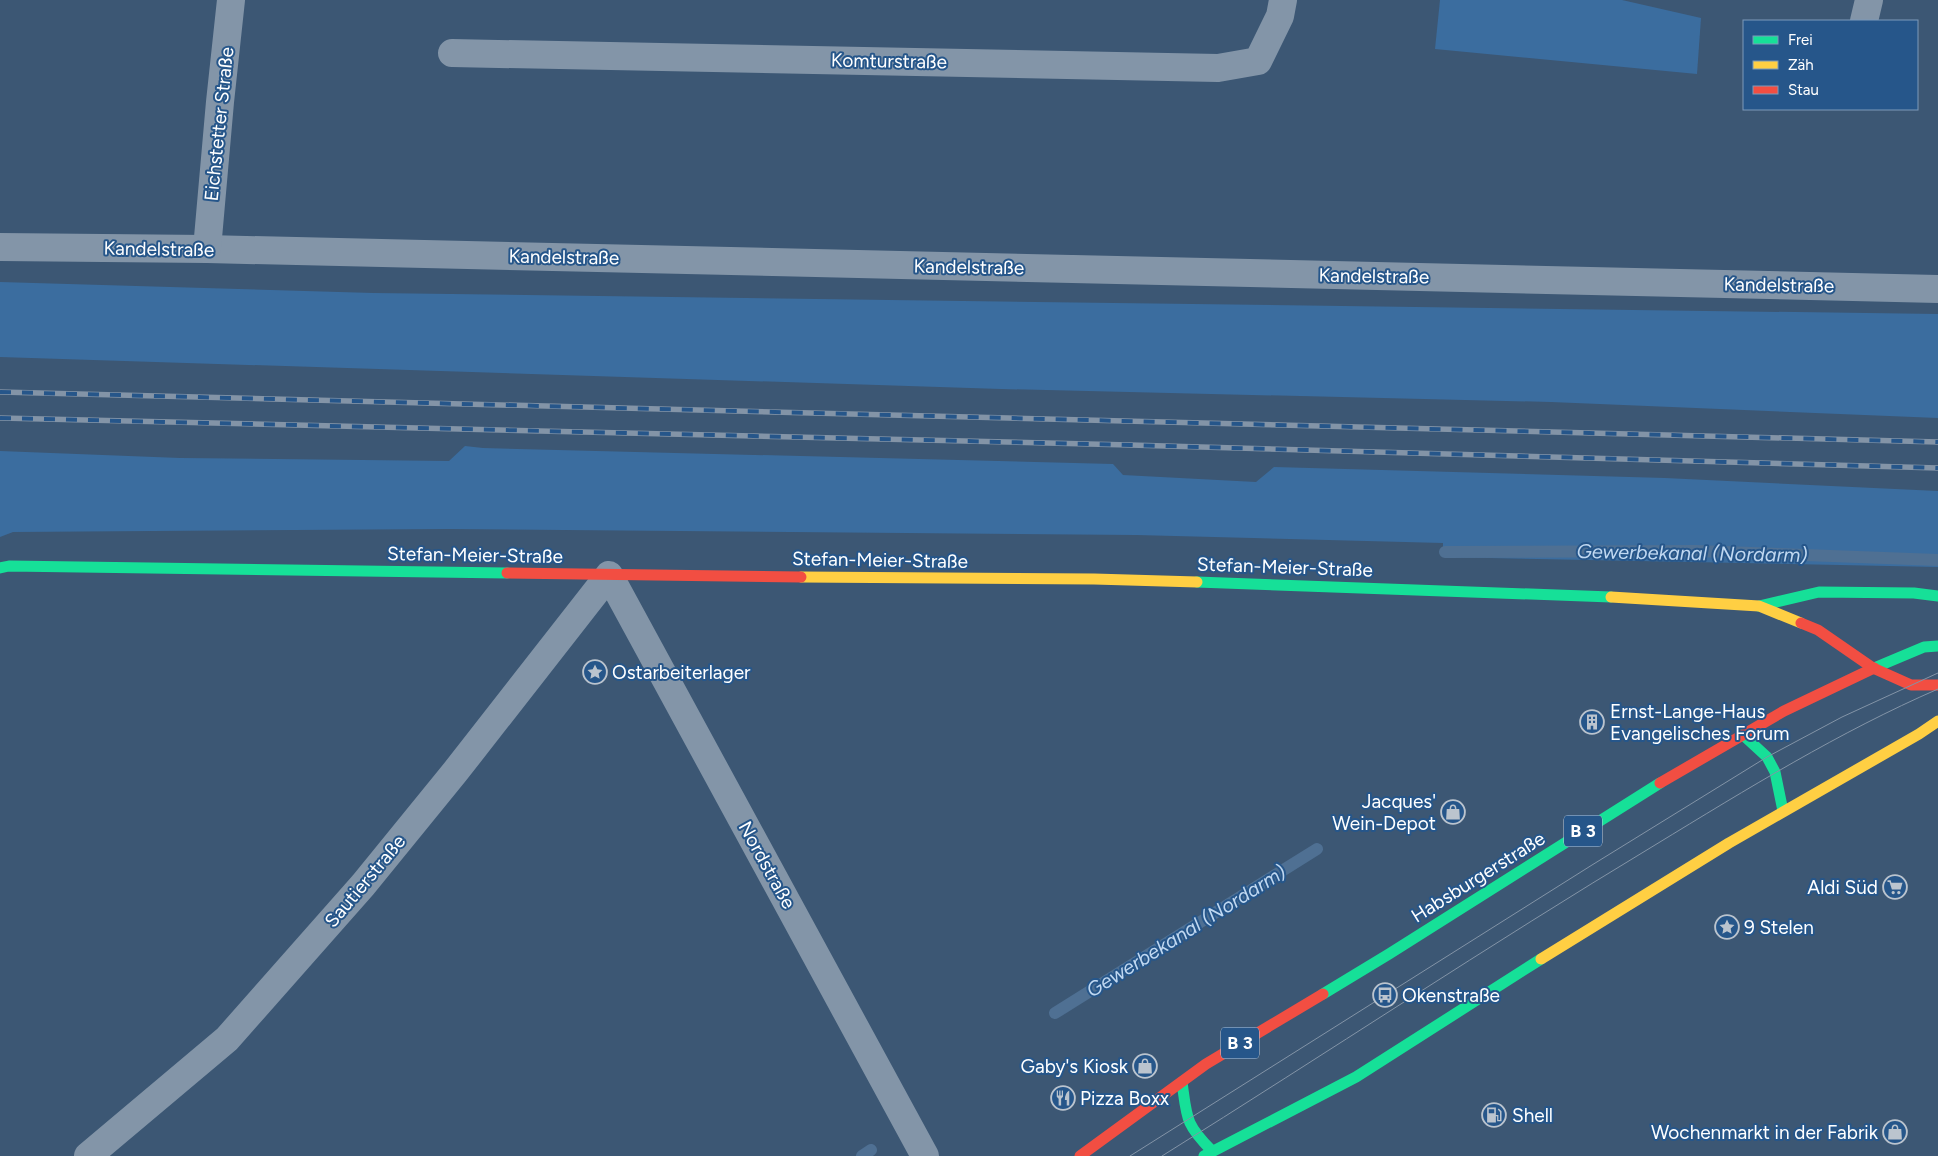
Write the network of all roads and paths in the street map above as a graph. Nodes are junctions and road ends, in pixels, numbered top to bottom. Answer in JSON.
{"nodes":[{"id":1,"x":231,"y":0,"type":"edge"},
{"id":2,"x":1283,"y":0,"type":"edge"},
{"id":3,"x":1869,"y":0,"type":"edge"},
{"id":4,"x":1864,"y":20,"type":"edge"},
{"id":5,"x":452,"y":53,"type":"dead end"},
{"id":6,"x":0,"y":247,"type":"edge"},
{"id":7,"x":207,"y":249,"type":"junction"},
{"id":8,"x":1938,"y":289,"type":"edge"},
{"id":9,"x":0,"y":568,"type":"edge"},
{"id":10,"x":609,"y":575,"type":"junction"},
{"id":11,"x":1938,"y":596,"type":"edge"},
{"id":12,"x":1759,"y":606,"type":"junction"},
{"id":13,"x":1938,"y":646,"type":"edge"},
{"id":14,"x":1873,"y":668,"type":"junction"},
{"id":15,"x":1938,"y":685,"type":"edge"},
{"id":16,"x":1938,"y":721,"type":"edge"},
{"id":17,"x":1742,"y":734,"type":"junction"},
{"id":18,"x":1783,"y":811,"type":"junction"},
{"id":19,"x":1182,"y":1082,"type":"junction"},
{"id":20,"x":1208,"y":1154,"type":"edge"},
{"id":21,"x":88,"y":1156,"type":"edge"},
{"id":22,"x":925,"y":1156,"type":"edge"},
{"id":23,"x":1080,"y":1156,"type":"edge"}],
"edges":[{"from":1,"to":7,"type":"street","name":"Eichstetter Straße"},
{"from":2,"to":5,"type":"street","name":"Komturstraße"},
{"from":3,"to":4,"type":"street"},
{"from":6,"to":7,"type":"street","name":"Kandelstraße"},
{"from":7,"to":8,"type":"street","name":"Kandelstraße"},
{"from":9,"to":10,"type":"main road","name":"Stefan-Meier-Straße"},
{"from":10,"to":12,"type":"main road","name":"Stefan-Meier-Straße"},
{"from":10,"to":21,"type":"street","name":"Sautierstraße"},
{"from":10,"to":22,"type":"street","name":"Nordstraße"},
{"from":11,"to":12,"type":"main road","name":"Stefan-Meier-Straße"},
{"from":12,"to":14,"type":"main road","name":"Stefan-Meier-Straße"},
{"from":13,"to":14,"type":"main road","name":"Habsburgerstraße","number":"B 3"},
{"from":14,"to":15,"type":"main road","name":"Stefan-Meier-Straße"},
{"from":14,"to":17,"type":"main road","name":"Habsburgerstraße","number":"B 3"},
{"from":16,"to":18,"type":"main road"},
{"from":17,"to":18,"type":"main road"},
{"from":17,"to":19,"type":"main road","name":"Habsburgerstraße","number":"B 3"},
{"from":18,"to":20,"type":"main road"},
{"from":19,"to":20,"type":"main road"},
{"from":19,"to":23,"type":"main road","name":"Habsburgerstraße","number":"B 3"}]}
